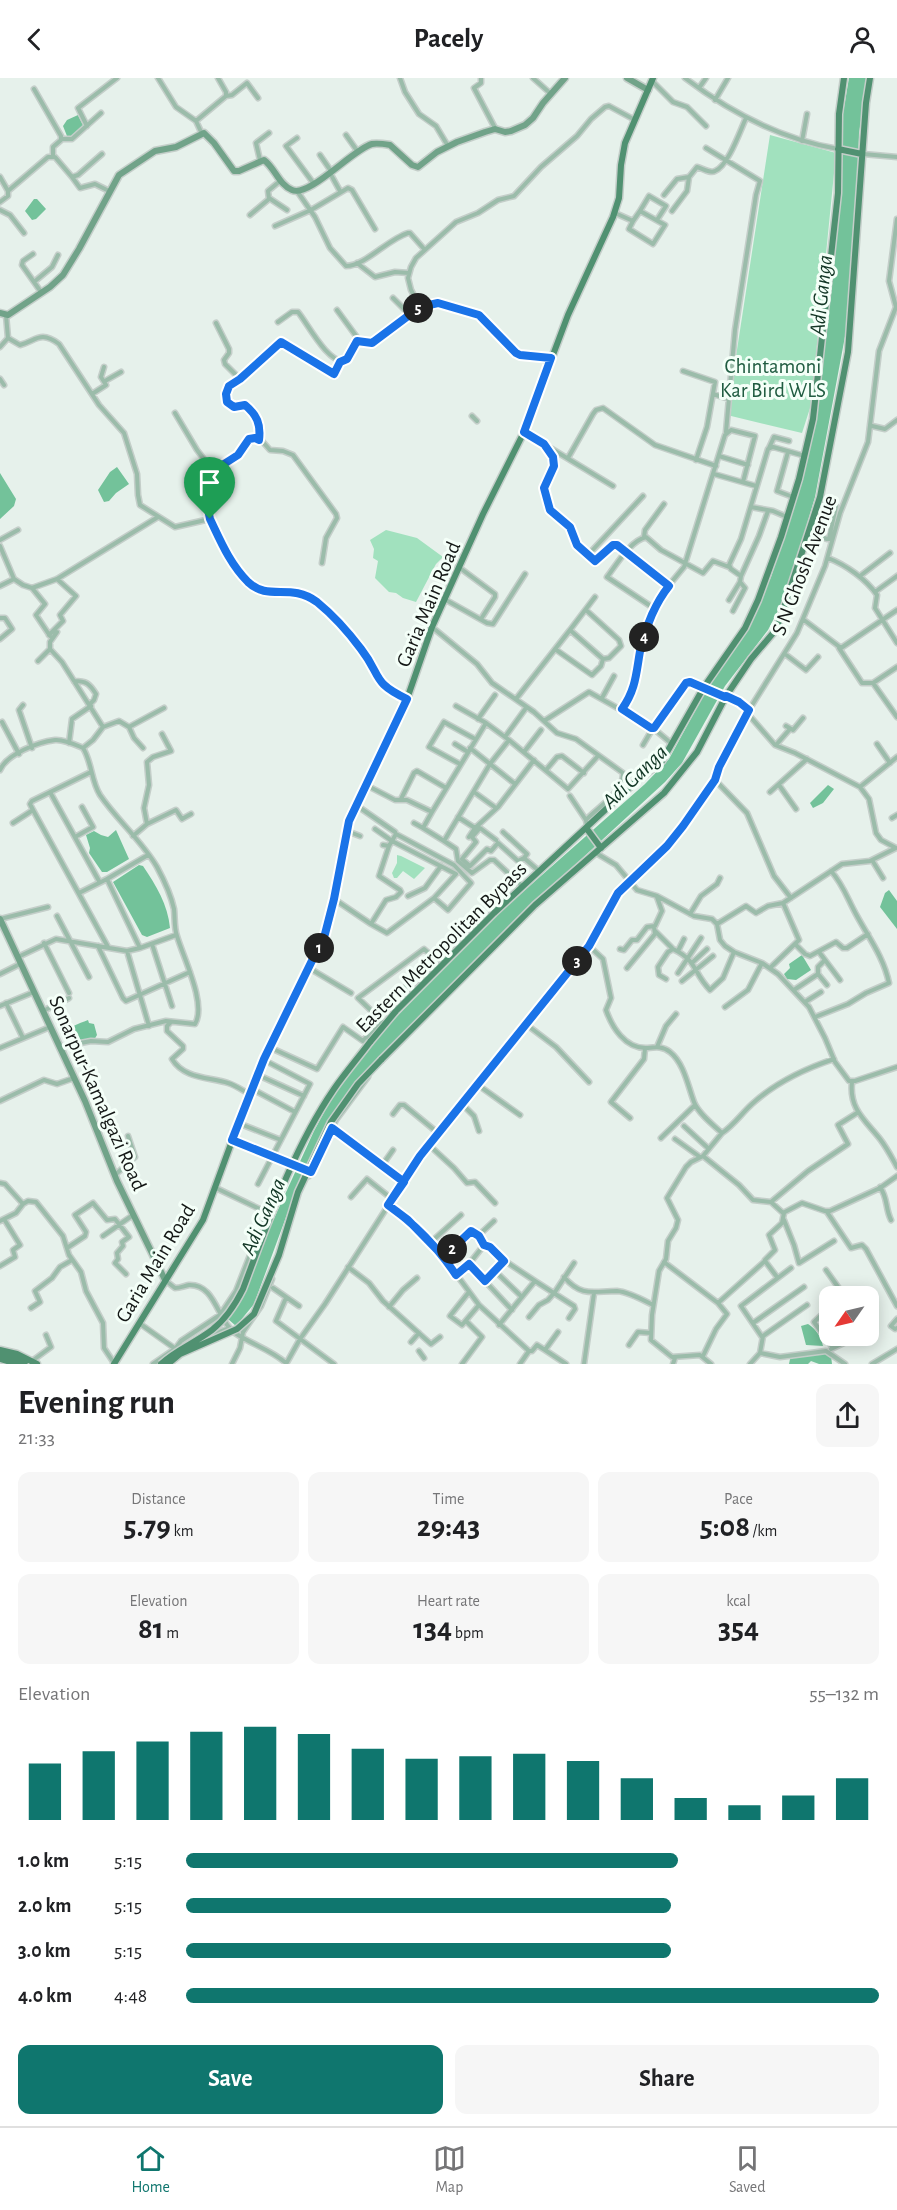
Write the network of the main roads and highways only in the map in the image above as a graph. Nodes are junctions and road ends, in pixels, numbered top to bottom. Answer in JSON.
{"nodes":[{"id":1,"x":844,"y":78,"type":"edge"},
{"id":2,"x":870,"y":78,"type":"edge"},
{"id":3,"x":653,"y":79,"type":"edge"},
{"id":4,"x":842,"y":150,"type":"junction"},
{"id":5,"x":862,"y":154,"type":"junction"},
{"id":6,"x":706,"y":688,"type":"junction"},
{"id":7,"x":724,"y":696,"type":"junction"},
{"id":8,"x":587,"y":828,"type":"junction"},
{"id":9,"x":599,"y":851,"type":"junction"},
{"id":10,"x":0,"y":1352,"type":"edge"},
{"id":11,"x":0,"y":1360,"type":"edge"},
{"id":12,"x":33,"y":1363,"type":"edge"},
{"id":13,"x":8,"y":1364,"type":"edge"},
{"id":14,"x":18,"y":1364,"type":"edge"},
{"id":15,"x":114,"y":1364,"type":"edge"},
{"id":16,"x":161,"y":1364,"type":"edge"},
{"id":17,"x":168,"y":1364,"type":"edge"}],
"edges":[{"from":1,"to":4,"type":"main road","name":"Eastern Metropolitan Bypass"},
{"from":2,"to":5,"type":"main road","name":"Eastern Metropolitan Bypass"},
{"from":3,"to":15,"type":"main road","name":"Garia Main Road"},
{"from":4,"to":5,"type":"main road"},
{"from":4,"to":6,"type":"main road","name":"Eastern Metropolitan Bypass"},
{"from":5,"to":7,"type":"main road","name":"Eastern Metropolitan Bypass"},
{"from":6,"to":7,"type":"main road"},
{"from":6,"to":8,"type":"main road","name":"Eastern Metropolitan Bypass"},
{"from":7,"to":9,"type":"main road","name":"Eastern Metropolitan Bypass"},
{"from":8,"to":9,"type":"main road"},
{"from":8,"to":16,"type":"main road","name":"Eastern Metropolitan Bypass","bridge":true},
{"from":9,"to":17,"type":"main road","name":"Eastern Metropolitan Bypass","bridge":true},
{"from":10,"to":12,"type":"main road"},
{"from":11,"to":13,"type":"main road"},
{"from":11,"to":14,"type":"main road"}]}
